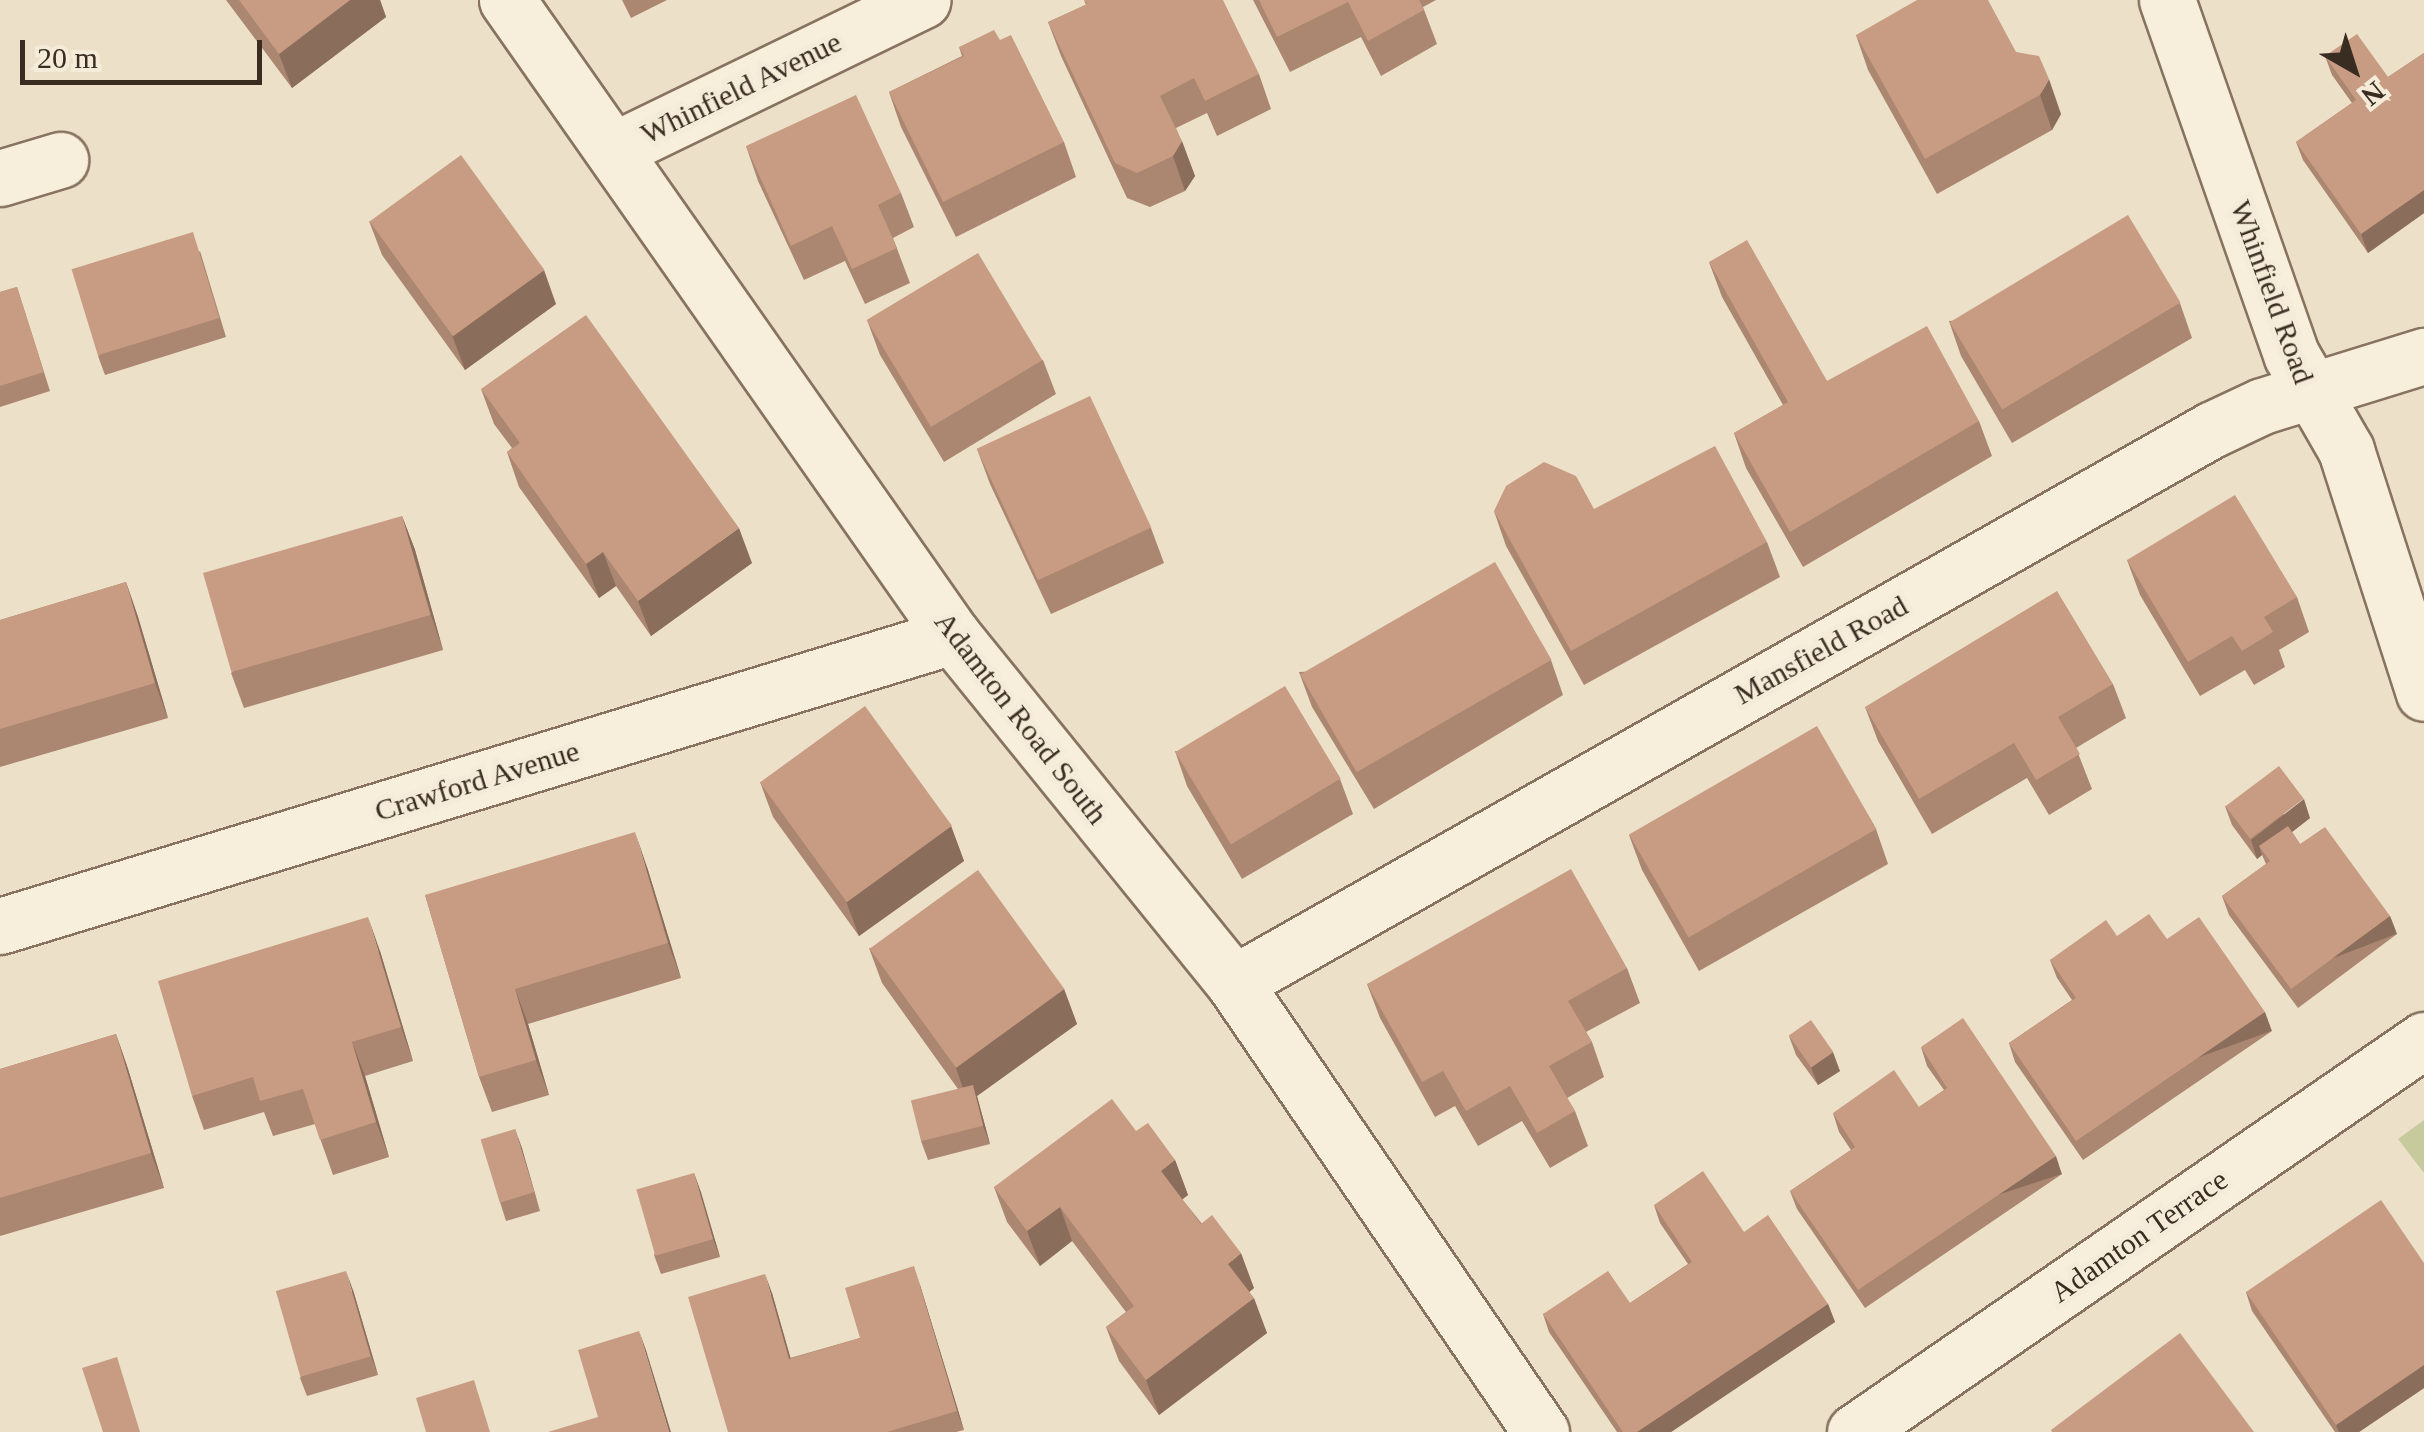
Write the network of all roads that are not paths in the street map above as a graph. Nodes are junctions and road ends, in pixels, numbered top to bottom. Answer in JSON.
{"nodes":[{"id":1,"x":507,"y":0,"type":"edge"},
{"id":2,"x":923,"y":0,"type":"edge"},
{"id":3,"x":2167,"y":0,"type":"edge"},
{"id":4,"x":614,"y":150,"type":"junction"},
{"id":5,"x":60,"y":160,"type":"dead end"},
{"id":6,"x":0,"y":178,"type":"edge"},
{"id":7,"x":2424,"y":356,"type":"edge"},
{"id":8,"x":2310,"y":395,"type":"junction"},
{"id":9,"x":953,"y":636,"type":"junction"},
{"id":10,"x":2424,"y":693,"type":"edge"},
{"id":11,"x":0,"y":926,"type":"edge"},
{"id":12,"x":1234,"y":983,"type":"junction"},
{"id":13,"x":2424,"y":1040,"type":"edge"},
{"id":14,"x":1541,"y":1432,"type":"edge"},
{"id":15,"x":1854,"y":1432,"type":"edge"}],
"edges":[{"from":1,"to":4,"type":"street","name":"Adamton Road South"},
{"from":2,"to":4,"type":"street","name":"Whinfield Avenue"},
{"from":3,"to":8,"type":"street","name":"Whinfield Road"},
{"from":4,"to":9,"type":"street","name":"Adamton Road South"},
{"from":5,"to":6,"type":"street"},
{"from":7,"to":8,"type":"street","name":"Mansfield Road"},
{"from":8,"to":10,"type":"street","name":"Whinfield Road"},
{"from":8,"to":12,"type":"street","name":"Mansfield Road"},
{"from":9,"to":11,"type":"street","name":"Crawford Avenue"},
{"from":9,"to":12,"type":"street","name":"Adamton Road South"},
{"from":12,"to":14,"type":"street","name":"Adamton Road South"},
{"from":13,"to":15,"type":"street","name":"Adamton Terrace"}]}
